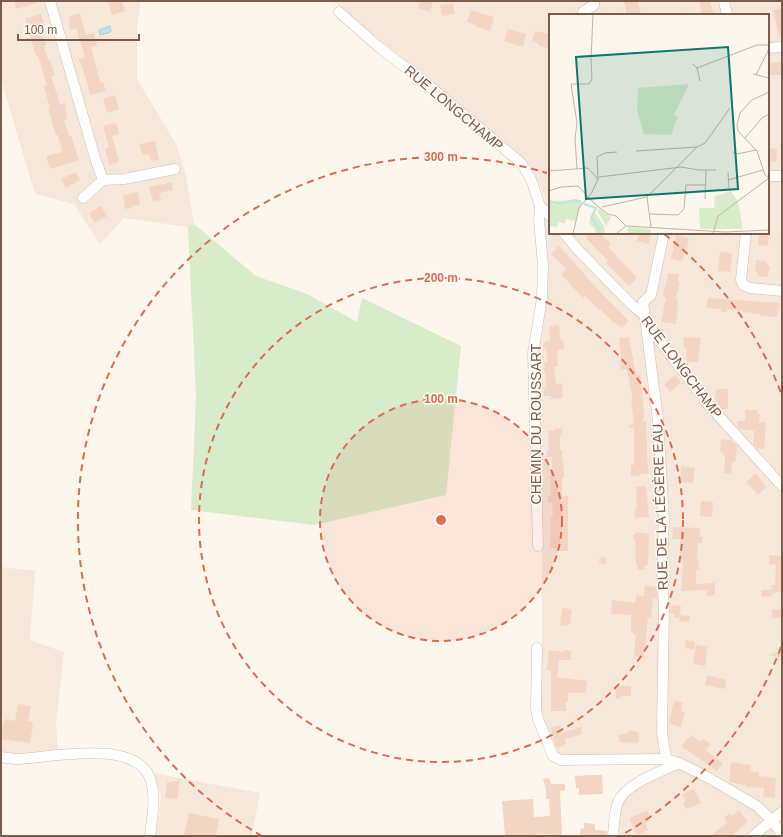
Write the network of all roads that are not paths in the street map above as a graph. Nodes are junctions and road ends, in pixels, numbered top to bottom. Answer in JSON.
{"nodes":[{"id":1,"x":50,"y":1,"type":"edge"},
{"id":2,"x":594,"y":1,"type":"edge"},
{"id":3,"x":724,"y":1,"type":"edge"},
{"id":4,"x":339,"y":12,"type":"dead end"},
{"id":5,"x":583,"y":12,"type":"dead end"},
{"id":6,"x":727,"y":14,"type":"edge"},
{"id":7,"x":782,"y":47,"type":"edge"},
{"id":8,"x":769,"y":48,"type":"edge"},
{"id":9,"x":175,"y":169,"type":"dead end"},
{"id":10,"x":769,"y":176,"type":"edge"},
{"id":11,"x":782,"y":176,"type":"edge"},
{"id":12,"x":103,"y":180,"type":"junction"},
{"id":13,"x":83,"y":198,"type":"dead end"},
{"id":14,"x":540,"y":206,"type":"junction"},
{"id":15,"x":549,"y":215,"type":"edge"},
{"id":16,"x":565,"y":234,"type":"edge"},
{"id":17,"x":664,"y":234,"type":"edge"},
{"id":18,"x":746,"y":234,"type":"edge"},
{"id":19,"x":782,"y":292,"type":"edge"},
{"id":20,"x":644,"y":315,"type":"junction"},
{"id":21,"x":782,"y":486,"type":"edge"},
{"id":22,"x":538,"y":546,"type":"dead end"},
{"id":23,"x":537,"y":648,"type":"dead end"},
{"id":24,"x":1,"y":757,"type":"edge"},
{"id":25,"x":666,"y":759,"type":"junction"},
{"id":26,"x":679,"y":763,"type":"junction"},
{"id":27,"x":782,"y":812,"type":"edge"},
{"id":28,"x":772,"y":821,"type":"junction"},
{"id":29,"x":782,"y":834,"type":"edge"},
{"id":30,"x":150,"y":836,"type":"edge"},
{"id":31,"x":613,"y":836,"type":"edge"},
{"id":32,"x":753,"y":836,"type":"edge"}],
"edges":[{"from":1,"to":12,"type":"street"},
{"from":2,"to":5,"type":"street"},
{"from":3,"to":6,"type":"street"},
{"from":4,"to":14,"type":"street","name":"RUE LONGCHAMP"},
{"from":7,"to":8,"type":"street"},
{"from":9,"to":12,"type":"street"},
{"from":10,"to":11,"type":"street"},
{"from":12,"to":13,"type":"street"},
{"from":14,"to":15,"type":"street","name":"RUE LONGCHAMP"},
{"from":14,"to":22,"type":"street","name":"CHEMIN DU ROUSSART"},
{"from":16,"to":20,"type":"street","name":"RUE LONGCHAMP"},
{"from":17,"to":20,"type":"street"},
{"from":18,"to":19,"type":"street"},
{"from":20,"to":21,"type":"street","name":"RUE LONGCHAMP"},
{"from":20,"to":25,"type":"street","name":"RUE DE LA LÉGÈRE EAU"},
{"from":23,"to":25,"type":"street"},
{"from":24,"to":30,"type":"street"},
{"from":25,"to":26,"type":"street"},
{"from":26,"to":28,"type":"street"},
{"from":26,"to":31,"type":"street"},
{"from":27,"to":28,"type":"street"},
{"from":28,"to":29,"type":"street"},
{"from":28,"to":32,"type":"street"}]}
